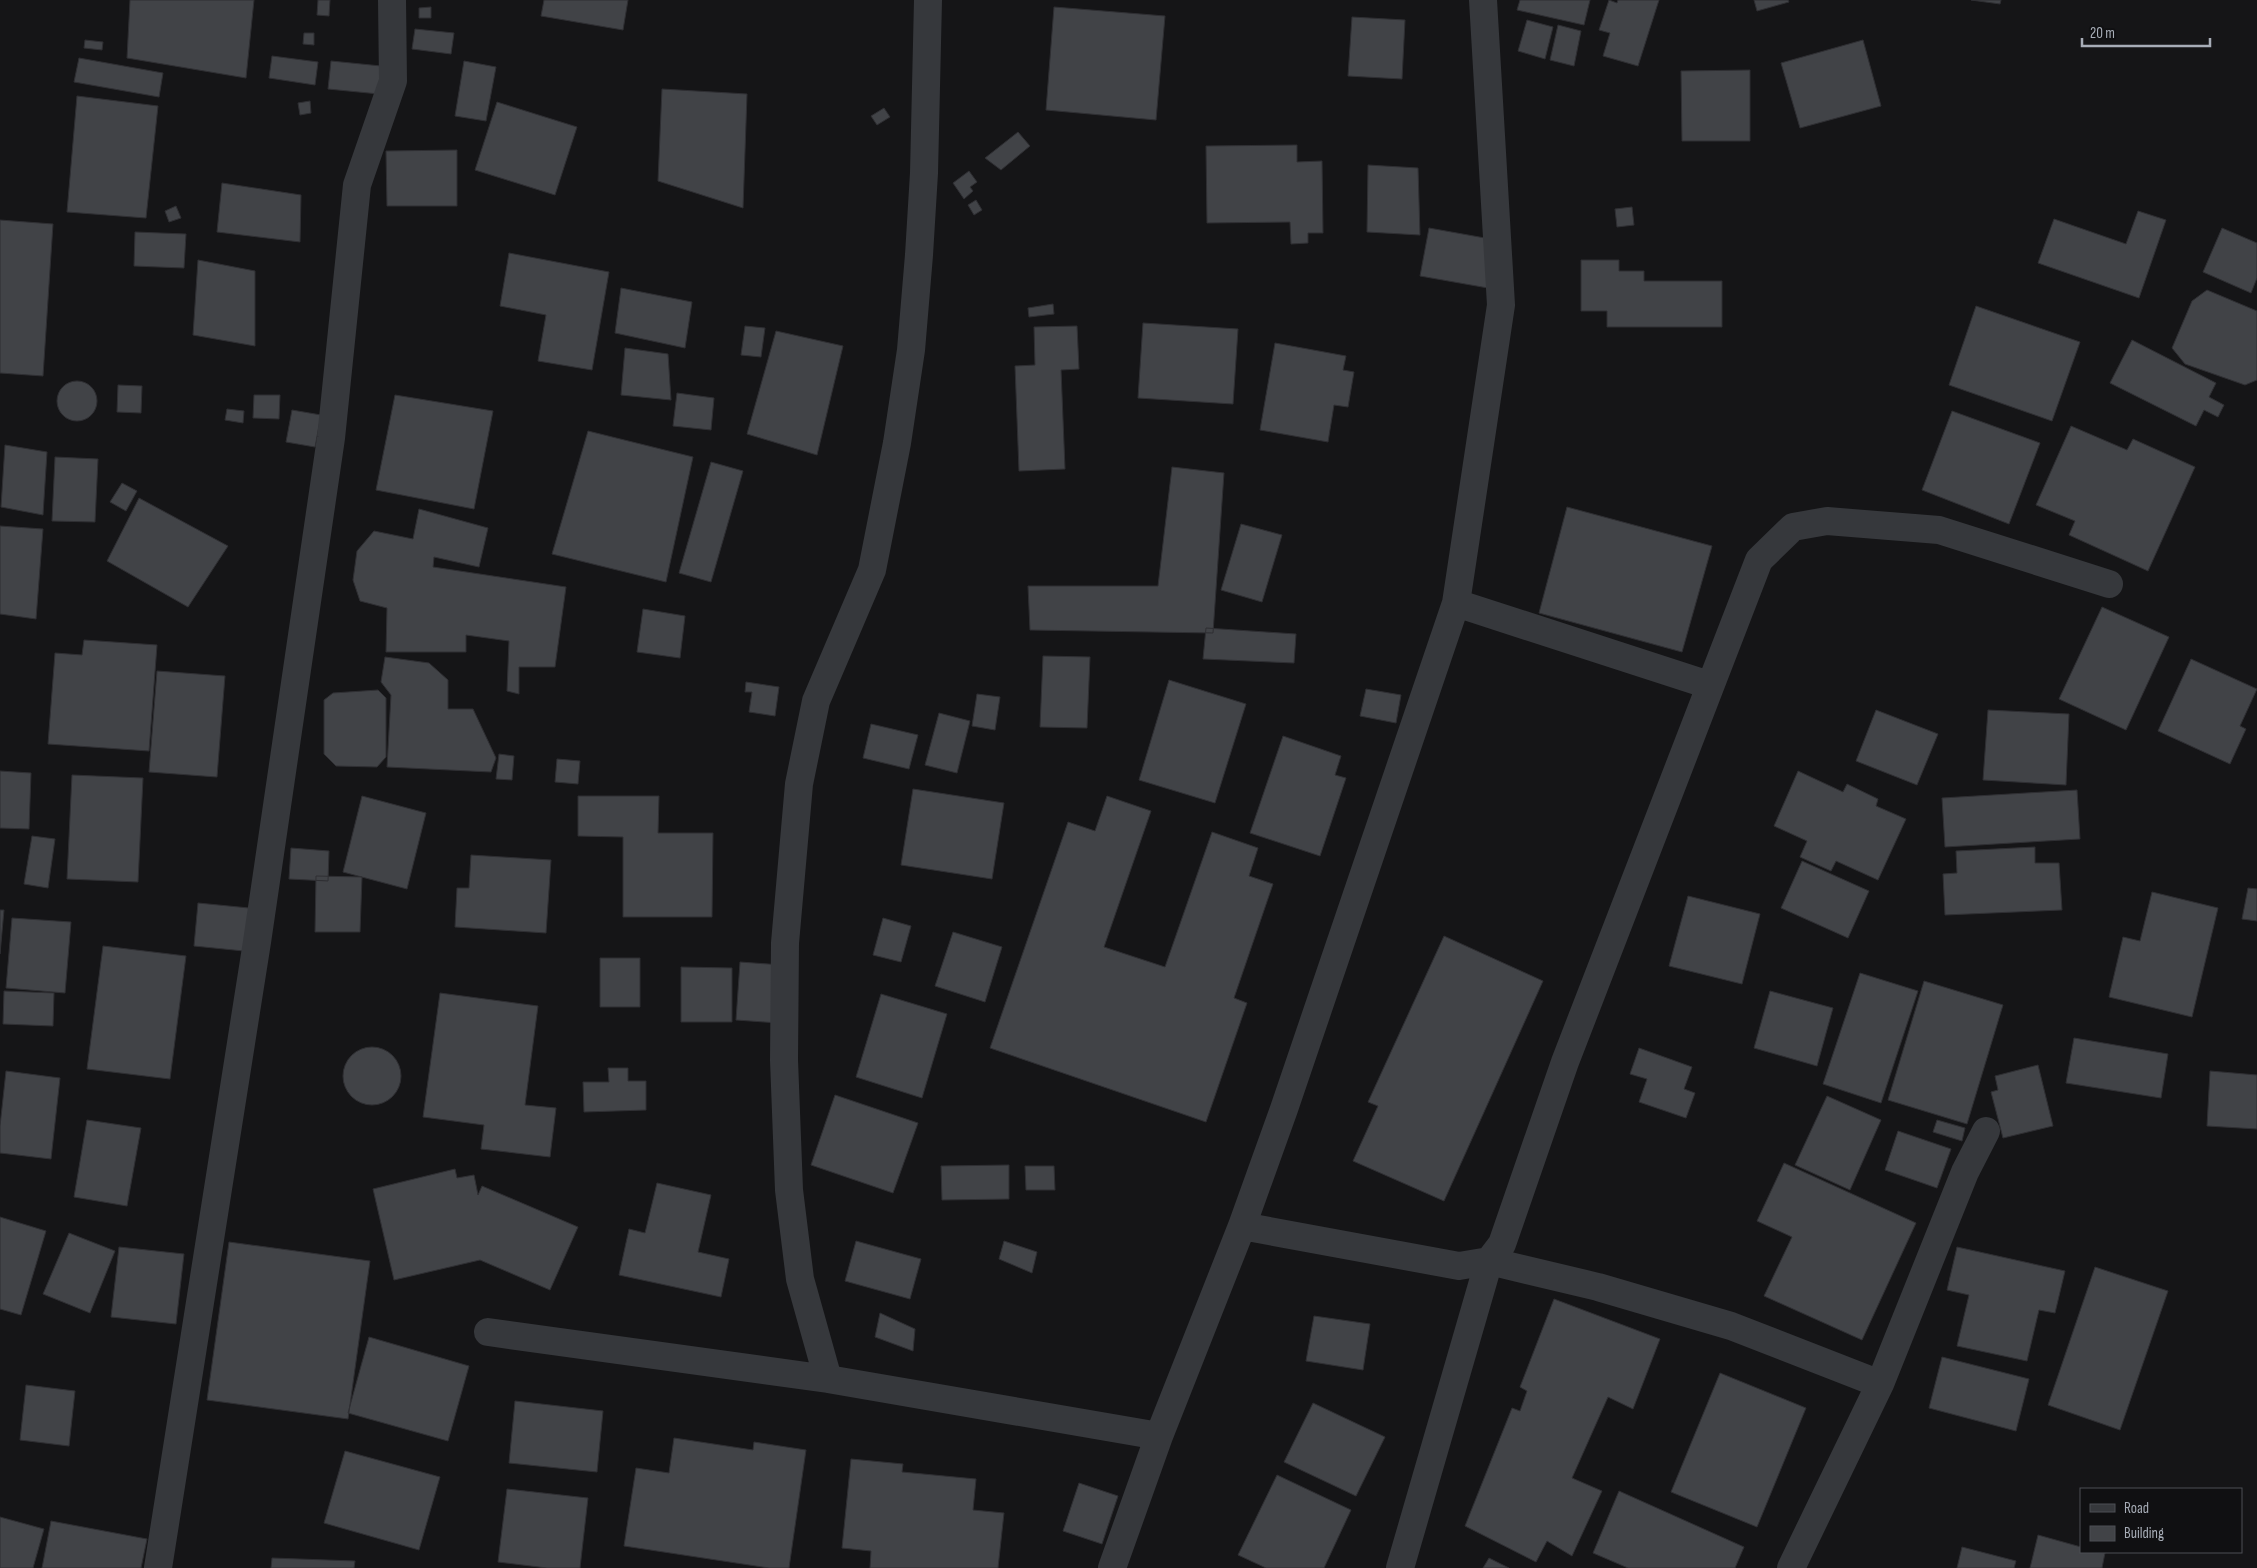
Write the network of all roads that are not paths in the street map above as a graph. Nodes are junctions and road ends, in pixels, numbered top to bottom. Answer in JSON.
{"nodes":[{"id":1,"x":392,"y":0,"type":"edge"},
{"id":2,"x":928,"y":0,"type":"edge"},
{"id":3,"x":1483,"y":0,"type":"edge"},
{"id":4,"x":2109,"y":584,"type":"dead end"},
{"id":5,"x":1456,"y":603,"type":"junction"},
{"id":6,"x":1709,"y":685,"type":"junction"},
{"id":7,"x":1986,"y":1131,"type":"dead end"},
{"id":8,"x":1242,"y":1226,"type":"junction"},
{"id":9,"x":1489,"y":1261,"type":"junction"},
{"id":10,"x":488,"y":1332,"type":"dead end"},
{"id":11,"x":828,"y":1379,"type":"junction"},
{"id":12,"x":1880,"y":1384,"type":"junction"},
{"id":13,"x":1159,"y":1436,"type":"junction"},
{"id":14,"x":158,"y":1568,"type":"edge"},
{"id":15,"x":1112,"y":1568,"type":"edge"},
{"id":16,"x":1400,"y":1568,"type":"edge"},
{"id":17,"x":1791,"y":1568,"type":"edge"}],
"edges":[{"from":1,"to":14,"type":"street"},
{"from":2,"to":11,"type":"street"},
{"from":3,"to":5,"type":"street"},
{"from":4,"to":6,"type":"street"},
{"from":5,"to":6,"type":"street"},
{"from":5,"to":8,"type":"street"},
{"from":6,"to":9,"type":"street"},
{"from":7,"to":12,"type":"street"},
{"from":8,"to":9,"type":"street"},
{"from":8,"to":13,"type":"street"},
{"from":9,"to":12,"type":"street"},
{"from":9,"to":16,"type":"street"},
{"from":10,"to":11,"type":"street"},
{"from":11,"to":13,"type":"street"},
{"from":12,"to":17,"type":"street"},
{"from":13,"to":15,"type":"street"}]}
